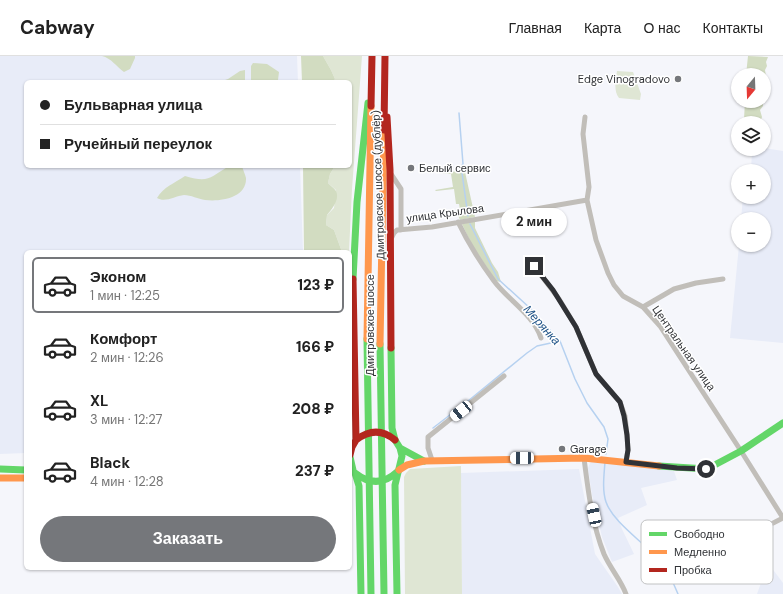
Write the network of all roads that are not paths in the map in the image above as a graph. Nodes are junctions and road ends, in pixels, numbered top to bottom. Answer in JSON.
{"nodes":[{"id":1,"x":372,"y":56,"type":"edge"},
{"id":2,"x":385,"y":56,"type":"edge"},
{"id":3,"x":371,"y":80,"type":"junction"},
{"id":4,"x":384,"y":84,"type":"junction"},
{"id":5,"x":585,"y":117,"type":"dead end"},
{"id":6,"x":390,"y":170,"type":"junction"},
{"id":7,"x":587,"y":200,"type":"junction"},
{"id":8,"x":458,"y":222,"type":"junction"},
{"id":9,"x":401,"y":230,"type":"junction"},
{"id":10,"x":391,"y":248,"type":"junction"},
{"id":11,"x":534,"y":266,"type":"dead end"},
{"id":12,"x":723,"y":279,"type":"dead end"},
{"id":13,"x":643,"y":307,"type":"junction"},
{"id":14,"x":541,"y":338,"type":"dead end"},
{"id":15,"x":504,"y":376,"type":"dead end"},
{"id":16,"x":356,"y":418,"type":"junction"},
{"id":17,"x":783,"y":423,"type":"edge"},
{"id":18,"x":352,"y":426,"type":"edge"},
{"id":19,"x":356,"y":440,"type":"junction"},
{"id":20,"x":395,"y":440,"type":"junction"},
{"id":21,"x":352,"y":446,"type":"edge"},
{"id":22,"x":400,"y":448,"type":"junction"},
{"id":23,"x":741,"y":451,"type":"junction"},
{"id":24,"x":584,"y":458,"type":"junction"},
{"id":25,"x":428,"y":461,"type":"junction"},
{"id":26,"x":626,"y":462,"type":"junction"},
{"id":27,"x":0,"y":469,"type":"edge"},
{"id":28,"x":24,"y":470,"type":"edge"},
{"id":29,"x":353,"y":470,"type":"edge"},
{"id":30,"x":398,"y":471,"type":"junction"},
{"id":31,"x":0,"y":478,"type":"edge"},
{"id":32,"x":24,"y":478,"type":"edge"},
{"id":33,"x":783,"y":518,"type":"edge"},
{"id":34,"x":773,"y":523,"type":"edge"},
{"id":35,"x":361,"y":594,"type":"edge"},
{"id":36,"x":371,"y":594,"type":"edge"},
{"id":37,"x":384,"y":594,"type":"edge"},
{"id":38,"x":397,"y":594,"type":"edge"},
{"id":39,"x":626,"y":594,"type":"edge"}],
"edges":[{"from":1,"to":3,"type":"main road","name":"Дмитровское шоссе"},
{"from":2,"to":4,"type":"main road","name":"Дмитровское шоссе"},
{"from":3,"to":16,"type":"main road","name":"Дмитровское шоссе (дублёр)"},
{"from":3,"to":36,"type":"main road","name":"Дмитровское шоссе"},
{"from":4,"to":6,"type":"main road","name":"Дмитровское шоссе (дублёр)"},
{"from":4,"to":37,"type":"main road","name":"Дмитровское шоссе"},
{"from":5,"to":7,"type":"street","name":"Центральная улица"},
{"from":6,"to":9,"type":"street"},
{"from":6,"to":10,"type":"main road","name":"Дмитровское шоссе (дублёр)"},
{"from":7,"to":8,"type":"street","name":"улица Крылова"},
{"from":7,"to":13,"type":"street","name":"Центральная улица"},
{"from":8,"to":9,"type":"street","name":"улица Крылова"},
{"from":8,"to":14,"type":"street"},
{"from":9,"to":10,"type":"street","name":"улица Крылова"},
{"from":10,"to":20,"type":"main road","name":"Дмитровское шоссе (дублёр)"},
{"from":11,"to":26,"type":"street"},
{"from":12,"to":13,"type":"street"},
{"from":13,"to":23,"type":"street","name":"Центральная улица"},
{"from":15,"to":25,"type":"street"},
{"from":16,"to":18,"type":"main road"},
{"from":16,"to":19,"type":"main road","name":"Дмитровское шоссе (дублёр)"},
{"from":17,"to":23,"type":"main road"},
{"from":19,"to":20,"type":"main road"},
{"from":19,"to":21,"type":"main road","name":"Дмитровское шоссе (дублёр)"},
{"from":20,"to":22,"type":"main road","name":"Дмитровское шоссе (дублёр)"},
{"from":22,"to":25,"type":"main road"},
{"from":22,"to":30,"type":"main road"},
{"from":23,"to":26,"type":"main road"},
{"from":23,"to":33,"type":"street","name":"Центральная улица"},
{"from":24,"to":25,"type":"main road"},
{"from":24,"to":26,"type":"main road"},
{"from":24,"to":39,"type":"street"},
{"from":25,"to":30,"type":"main road"},
{"from":27,"to":28,"type":"main road"},
{"from":29,"to":30,"type":"main road"},
{"from":29,"to":35,"type":"main road","name":"Дмитровское шоссе (дублёр)"},
{"from":30,"to":38,"type":"main road"},
{"from":31,"to":32,"type":"main road"},
{"from":33,"to":34,"type":"street"}]}
